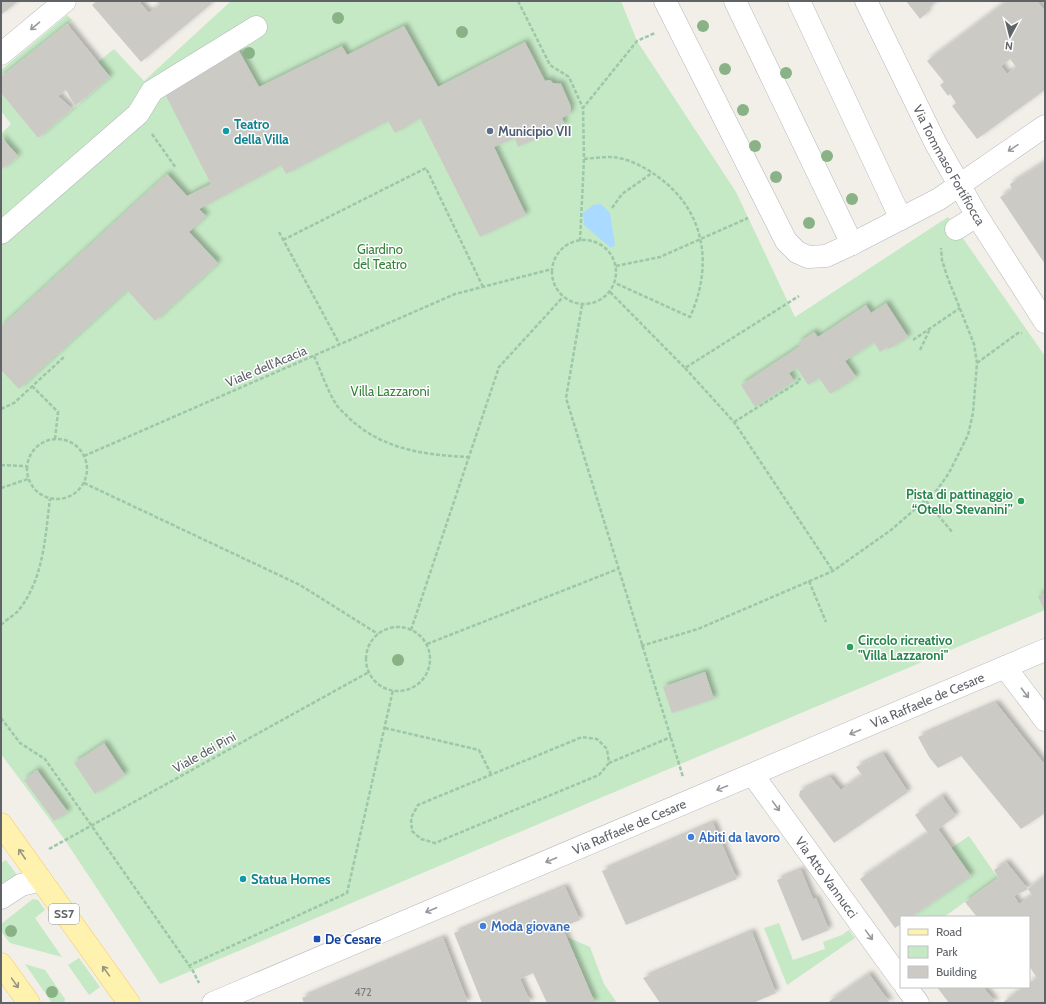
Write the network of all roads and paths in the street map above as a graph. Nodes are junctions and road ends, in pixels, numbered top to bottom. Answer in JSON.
{"nodes":[{"id":1,"x":65,"y":1,"type":"edge"},
{"id":2,"x":518,"y":1,"type":"edge"},
{"id":3,"x":665,"y":1,"type":"edge"},
{"id":4,"x":735,"y":1,"type":"edge"},
{"id":5,"x":799,"y":1,"type":"edge"},
{"id":6,"x":866,"y":1,"type":"edge"},
{"id":7,"x":675,"y":23,"type":"junction"},
{"id":8,"x":256,"y":26,"type":"dead end"},
{"id":9,"x":1,"y":54,"type":"edge"},
{"id":10,"x":583,"y":108,"type":"junction"},
{"id":11,"x":138,"y":114,"type":"junction"},
{"id":12,"x":1045,"y":126,"type":"edge"},
{"id":13,"x":584,"y":159,"type":"junction"},
{"id":14,"x":176,"y":168,"type":"dead end"},
{"id":15,"x":652,"y":172,"type":"junction"},
{"id":16,"x":959,"y":185,"type":"junction"},
{"id":17,"x":612,"y":208,"type":"dead end"},
{"id":18,"x":977,"y":216,"type":"junction"},
{"id":19,"x":749,"y":218,"type":"dead end"},
{"id":20,"x":901,"y":219,"type":"junction"},
{"id":21,"x":279,"y":232,"type":"dead end"},
{"id":22,"x":1,"y":233,"type":"edge"},
{"id":23,"x":948,"y":236,"type":"joint"},
{"id":24,"x":700,"y":239,"type":"junction"},
{"id":25,"x":283,"y":240,"type":"junction"},
{"id":26,"x":580,"y":240,"type":"junction"},
{"id":27,"x":852,"y":244,"type":"junction"},
{"id":28,"x":616,"y":266,"type":"junction"},
{"id":29,"x":552,"y":269,"type":"junction"},
{"id":30,"x":615,"y":283,"type":"junction"},
{"id":31,"x":483,"y":287,"type":"junction"},
{"id":32,"x":610,"y":292,"type":"junction"},
{"id":33,"x":799,"y":296,"type":"dead end"},
{"id":34,"x":563,"y":297,"type":"junction"},
{"id":35,"x":582,"y":305,"type":"junction"},
{"id":36,"x":960,"y":308,"type":"junction"},
{"id":37,"x":1045,"y":322,"type":"edge"},
{"id":38,"x":931,"y":327,"type":"junction"},
{"id":39,"x":1018,"y":333,"type":"dead end"},
{"id":40,"x":913,"y":340,"type":"dead end"},
{"id":41,"x":340,"y":345,"type":"junction"},
{"id":42,"x":920,"y":350,"type":"dead end"},
{"id":43,"x":314,"y":356,"type":"junction"},
{"id":44,"x":64,"y":357,"type":"dead end"},
{"id":45,"x":977,"y":363,"type":"junction"},
{"id":46,"x":685,"y":368,"type":"junction"},
{"id":47,"x":798,"y":378,"type":"dead end"},
{"id":48,"x":32,"y":386,"type":"junction"},
{"id":49,"x":1,"y":408,"type":"edge"},
{"id":50,"x":734,"y":422,"type":"junction"},
{"id":51,"x":55,"y":439,"type":"junction"},
{"id":52,"x":84,"y":456,"type":"junction"},
{"id":53,"x":468,"y":457,"type":"junction"},
{"id":54,"x":1,"y":465,"type":"edge"},
{"id":55,"x":26,"y":466,"type":"junction"},
{"id":56,"x":28,"y":480,"type":"junction"},
{"id":57,"x":84,"y":483,"type":"junction"},
{"id":58,"x":1,"y":488,"type":"edge"},
{"id":59,"x":50,"y":499,"type":"junction"},
{"id":60,"x":926,"y":501,"type":"junction"},
{"id":61,"x":953,"y":533,"type":"dead end"},
{"id":62,"x":618,"y":569,"type":"junction"},
{"id":63,"x":833,"y":571,"type":"junction"},
{"id":64,"x":809,"y":581,"type":"junction"},
{"id":65,"x":826,"y":622,"type":"dead end"},
{"id":66,"x":1,"y":624,"type":"edge"},
{"id":67,"x":412,"y":630,"type":"junction"},
{"id":68,"x":378,"y":634,"type":"junction"},
{"id":69,"x":427,"y":644,"type":"junction"},
{"id":70,"x":641,"y":646,"type":"junction"},
{"id":71,"x":1045,"y":650,"type":"edge"},
{"id":72,"x":1005,"y":667,"type":"junction"},
{"id":73,"x":369,"y":672,"type":"junction"},
{"id":74,"x":393,"y":690,"type":"junction"},
{"id":75,"x":1,"y":718,"type":"edge"},
{"id":76,"x":1045,"y":720,"type":"edge"},
{"id":77,"x":385,"y":728,"type":"junction"},
{"id":78,"x":671,"y":737,"type":"junction"},
{"id":79,"x":609,"y":763,"type":"junction"},
{"id":80,"x":492,"y":774,"type":"junction"},
{"id":81,"x":753,"y":775,"type":"junction"},
{"id":82,"x":690,"y":801,"type":"junction"},
{"id":83,"x":1,"y":824,"type":"edge"},
{"id":84,"x":91,"y":826,"type":"junction"},
{"id":85,"x":65,"y":840,"type":"dead end"},
{"id":86,"x":41,"y":880,"type":"junction"},
{"id":87,"x":1,"y":898,"type":"edge"},
{"id":88,"x":1,"y":964,"type":"edge"},
{"id":89,"x":188,"y":966,"type":"junction"},
{"id":90,"x":900,"y":979,"type":"edge"},
{"id":91,"x":200,"y":984,"type":"dead end"},
{"id":92,"x":907,"y":988,"type":"edge"},
{"id":93,"x":29,"y":1003,"type":"edge"},
{"id":94,"x":129,"y":1003,"type":"edge"},
{"id":95,"x":213,"y":1003,"type":"edge"},
{"id":96,"x":918,"y":1003,"type":"edge"}],
"edges":[{"from":1,"to":9,"type":"street","one_way":true},
{"from":2,"to":10,"type":"path"},
{"from":3,"to":7,"type":"street"},
{"from":4,"to":27,"type":"street"},
{"from":5,"to":20,"type":"street"},
{"from":6,"to":16,"type":"street","name":"Via Tommaso Fortifiocca"},
{"from":7,"to":10,"type":"path"},
{"from":7,"to":27,"type":"street"},
{"from":8,"to":11,"type":"street"},
{"from":10,"to":13,"type":"path"},
{"from":11,"to":14,"type":"path"},
{"from":11,"to":22,"type":"street"},
{"from":12,"to":16,"type":"street","one_way":true},
{"from":13,"to":15,"type":"path"},
{"from":13,"to":26,"type":"path"},
{"from":15,"to":17,"type":"path"},
{"from":15,"to":24,"type":"path"},
{"from":16,"to":18,"type":"street","name":"Via Tommaso Fortifiocca"},
{"from":16,"to":20,"type":"street"},
{"from":18,"to":23,"type":"street"},
{"from":18,"to":37,"type":"street","name":"Via Tommaso Fortifiocca"},
{"from":19,"to":24,"type":"path"},
{"from":20,"to":27,"type":"street"},
{"from":21,"to":25,"type":"path"},
{"from":23,"to":36,"type":"path"},
{"from":24,"to":28,"type":"path"},
{"from":24,"to":30,"type":"path"},
{"from":25,"to":31,"type":"path"},
{"from":25,"to":41,"type":"path"},
{"from":26,"to":28,"type":"path"},
{"from":26,"to":29,"type":"path"},
{"from":28,"to":30,"type":"path"},
{"from":29,"to":31,"type":"path","name":"Viale dell'Acacia"},
{"from":29,"to":34,"type":"path"},
{"from":30,"to":32,"type":"path"},
{"from":31,"to":41,"type":"path","name":"Viale dell'Acacia"},
{"from":32,"to":35,"type":"path"},
{"from":32,"to":46,"type":"path"},
{"from":33,"to":46,"type":"path"},
{"from":34,"to":35,"type":"path"},
{"from":34,"to":53,"type":"path"},
{"from":35,"to":62,"type":"path"},
{"from":36,"to":38,"type":"path"},
{"from":36,"to":45,"type":"path"},
{"from":38,"to":40,"type":"path"},
{"from":38,"to":42,"type":"path"},
{"from":39,"to":45,"type":"path"},
{"from":41,"to":43,"type":"path","name":"Viale dell'Acacia"},
{"from":43,"to":52,"type":"path","name":"Viale dell'Acacia"},
{"from":43,"to":53,"type":"path"},
{"from":44,"to":48,"type":"path"},
{"from":45,"to":60,"type":"path"},
{"from":46,"to":50,"type":"path"},
{"from":47,"to":50,"type":"path"},
{"from":48,"to":49,"type":"path"},
{"from":48,"to":51,"type":"path"},
{"from":50,"to":63,"type":"path"},
{"from":51,"to":52,"type":"path"},
{"from":51,"to":55,"type":"path"},
{"from":52,"to":57,"type":"path"},
{"from":53,"to":67,"type":"path"},
{"from":54,"to":55,"type":"path"},
{"from":55,"to":56,"type":"path"},
{"from":56,"to":58,"type":"path"},
{"from":56,"to":59,"type":"path"},
{"from":57,"to":59,"type":"path"},
{"from":57,"to":68,"type":"path"},
{"from":59,"to":66,"type":"path"},
{"from":60,"to":61,"type":"path"},
{"from":60,"to":63,"type":"path"},
{"from":62,"to":69,"type":"path"},
{"from":62,"to":70,"type":"path"},
{"from":63,"to":64,"type":"path"},
{"from":64,"to":65,"type":"path"},
{"from":64,"to":70,"type":"path"},
{"from":67,"to":68,"type":"path"},
{"from":67,"to":69,"type":"path"},
{"from":68,"to":73,"type":"path"},
{"from":69,"to":74,"type":"path"},
{"from":70,"to":78,"type":"path"},
{"from":71,"to":72,"type":"street","name":"Via Raffaele de Cesare"},
{"from":72,"to":76,"type":"street","one_way":true},
{"from":72,"to":81,"type":"street","name":"Via Raffaele de Cesare","one_way":true},
{"from":73,"to":74,"type":"path"},
{"from":73,"to":84,"type":"path","name":"Viale dei Pini"},
{"from":74,"to":77,"type":"path"},
{"from":75,"to":84,"type":"path"},
{"from":77,"to":80,"type":"path"},
{"from":77,"to":89,"type":"path"},
{"from":78,"to":79,"type":"path"},
{"from":78,"to":82,"type":"path"},
{"from":79,"to":80,"type":"path"},
{"from":79,"to":80,"type":"path"},
{"from":81,"to":82,"type":"street","name":"Via Raffaele de Cesare","one_way":true},
{"from":81,"to":90,"type":"street","name":"Via Atto Vannucci","one_way":true},
{"from":82,"to":95,"type":"street","name":"Via Raffaele de Cesare","one_way":true},
{"from":86,"to":83,"type":"main road","number":"SS7","one_way":true},
{"from":84,"to":85,"type":"path","name":"Viale dei Pini"},
{"from":84,"to":89,"type":"path"},
{"from":86,"to":87,"type":"street"},
{"from":94,"to":86,"type":"main road","number":"SS7","one_way":true},
{"from":88,"to":93,"type":"main road","one_way":true},
{"from":89,"to":91,"type":"path"},
{"from":92,"to":96,"type":"street"}]}
